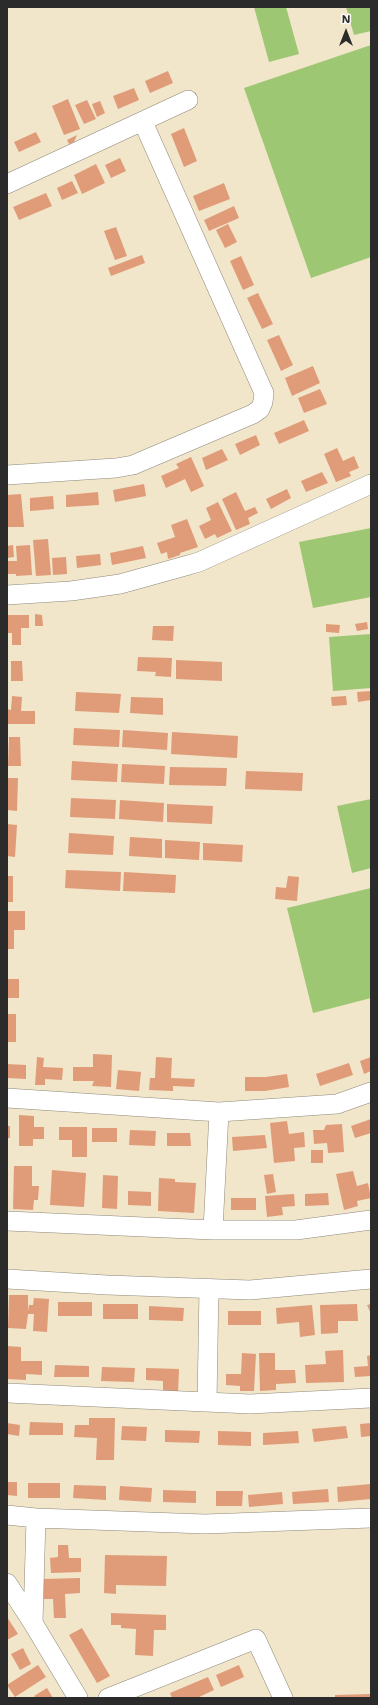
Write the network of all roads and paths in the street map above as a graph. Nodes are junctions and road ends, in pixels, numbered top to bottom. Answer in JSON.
{"nodes":[{"id":1,"x":188,"y":100,"type":"dead end"},
{"id":2,"x":143,"y":122,"type":"junction"},
{"id":3,"x":7,"y":184,"type":"edge"},
{"id":4,"x":7,"y":475,"type":"edge"},
{"id":5,"x":371,"y":484,"type":"edge"},
{"id":6,"x":7,"y":595,"type":"edge"},
{"id":7,"x":371,"y":1092,"type":"edge"},
{"id":8,"x":7,"y":1098,"type":"edge"},
{"id":9,"x":219,"y":1112,"type":"junction"},
{"id":10,"x":371,"y":1220,"type":"edge"},
{"id":11,"x":7,"y":1221,"type":"edge"},
{"id":12,"x":213,"y":1230,"type":"junction"},
{"id":13,"x":7,"y":1279,"type":"edge"},
{"id":14,"x":371,"y":1279,"type":"edge"},
{"id":15,"x":209,"y":1288,"type":"junction"},
{"id":16,"x":7,"y":1393,"type":"edge"},
{"id":17,"x":371,"y":1398,"type":"edge"},
{"id":18,"x":207,"y":1402,"type":"junction"},
{"id":19,"x":7,"y":1515,"type":"edge"},
{"id":20,"x":36,"y":1518,"type":"junction"},
{"id":21,"x":371,"y":1518,"type":"edge"},
{"id":22,"x":7,"y":1583,"type":"edge"},
{"id":23,"x":33,"y":1623,"type":"junction"},
{"id":24,"x":78,"y":1698,"type":"edge"},
{"id":25,"x":108,"y":1698,"type":"edge"},
{"id":26,"x":283,"y":1698,"type":"edge"}],
"edges":[{"from":1,"to":2,"type":"street"},
{"from":2,"to":3,"type":"street"},
{"from":2,"to":4,"type":"street"},
{"from":5,"to":6,"type":"street"},
{"from":7,"to":9,"type":"street"},
{"from":8,"to":9,"type":"street"},
{"from":9,"to":12,"type":"street"},
{"from":10,"to":12,"type":"street"},
{"from":11,"to":12,"type":"street"},
{"from":13,"to":15,"type":"street"},
{"from":14,"to":15,"type":"street"},
{"from":15,"to":18,"type":"street"},
{"from":16,"to":18,"type":"street"},
{"from":17,"to":18,"type":"street"},
{"from":19,"to":20,"type":"street"},
{"from":20,"to":21,"type":"street"},
{"from":20,"to":23,"type":"street"},
{"from":22,"to":23,"type":"street"},
{"from":23,"to":24,"type":"street"},
{"from":25,"to":26,"type":"street"}]}
